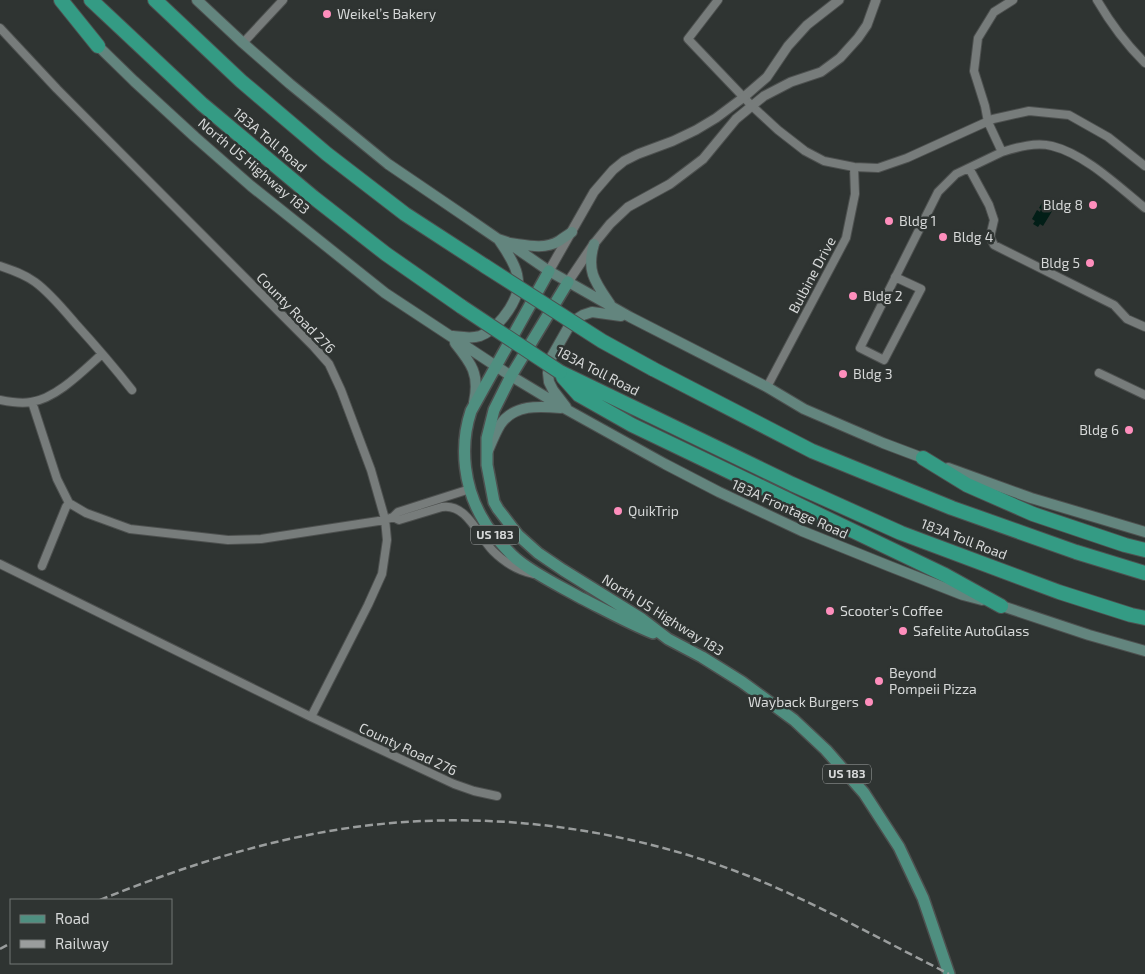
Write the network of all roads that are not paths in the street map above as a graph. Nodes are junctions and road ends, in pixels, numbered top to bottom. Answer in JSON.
{"nodes":[{"id":1,"x":55,"y":0,"type":"edge"},
{"id":2,"x":60,"y":0,"type":"edge"},
{"id":3,"x":91,"y":0,"type":"edge"},
{"id":4,"x":155,"y":0,"type":"edge"},
{"id":5,"x":197,"y":0,"type":"edge"},
{"id":6,"x":283,"y":0,"type":"edge"},
{"id":7,"x":718,"y":0,"type":"edge"},
{"id":8,"x":839,"y":0,"type":"edge"},
{"id":9,"x":876,"y":0,"type":"edge"},
{"id":10,"x":1013,"y":0,"type":"edge"},
{"id":11,"x":1098,"y":0,"type":"edge"},
{"id":12,"x":0,"y":28,"type":"edge"},
{"id":13,"x":243,"y":43,"type":"junction"},
{"id":14,"x":98,"y":46,"type":"junction"},
{"id":15,"x":1145,"y":63,"type":"edge"},
{"id":16,"x":744,"y":96,"type":"junction"},
{"id":17,"x":752,"y":106,"type":"junction"},
{"id":18,"x":988,"y":122,"type":"junction"},
{"id":19,"x":1002,"y":152,"type":"junction"},
{"id":20,"x":1145,"y":166,"type":"edge"},
{"id":21,"x":854,"y":167,"type":"junction"},
{"id":22,"x":969,"y":168,"type":"junction"},
{"id":23,"x":1145,"y":208,"type":"edge"},
{"id":24,"x":572,"y":232,"type":"junction"},
{"id":25,"x":503,"y":240,"type":"junction"},
{"id":26,"x":594,"y":244,"type":"junction"},
{"id":27,"x":0,"y":266,"type":"edge"},
{"id":28,"x":549,"y":271,"type":"junction"},
{"id":29,"x":896,"y":277,"type":"junction"},
{"id":30,"x":568,"y":282,"type":"junction"},
{"id":31,"x":612,"y":307,"type":"junction"},
{"id":32,"x":630,"y":317,"type":"junction"},
{"id":33,"x":1145,"y":327,"type":"edge"},
{"id":34,"x":450,"y":336,"type":"junction"},
{"id":35,"x":102,"y":354,"type":"junction"},
{"id":36,"x":496,"y":366,"type":"junction"},
{"id":37,"x":560,"y":372,"type":"junction"},
{"id":38,"x":1099,"y":373,"type":"dead end"},
{"id":39,"x":512,"y":376,"type":"junction"},
{"id":40,"x":767,"y":387,"type":"junction"},
{"id":41,"x":132,"y":390,"type":"dead end"},
{"id":42,"x":1145,"y":394,"type":"edge"},
{"id":43,"x":0,"y":400,"type":"edge"},
{"id":44,"x":32,"y":402,"type":"junction"},
{"id":45,"x":473,"y":405,"type":"junction"},
{"id":46,"x":567,"y":410,"type":"junction"},
{"id":47,"x":487,"y":454,"type":"junction"},
{"id":48,"x":923,"y":458,"type":"junction"},
{"id":49,"x":470,"y":489,"type":"junction"},
{"id":50,"x":68,"y":503,"type":"junction"},
{"id":51,"x":498,"y":510,"type":"junction"},
{"id":52,"x":389,"y":519,"type":"junction"},
{"id":53,"x":1145,"y":532,"type":"edge"},
{"id":54,"x":1145,"y":550,"type":"edge"},
{"id":55,"x":0,"y":564,"type":"edge"},
{"id":56,"x":42,"y":566,"type":"dead end"},
{"id":57,"x":1145,"y":572,"type":"edge"},
{"id":58,"x":540,"y":576,"type":"junction"},
{"id":59,"x":1001,"y":606,"type":"junction"},
{"id":60,"x":1145,"y":618,"type":"edge"},
{"id":61,"x":668,"y":639,"type":"junction"},
{"id":62,"x":1145,"y":651,"type":"edge"},
{"id":63,"x":311,"y":717,"type":"junction"},
{"id":64,"x":497,"y":796,"type":"dead end"},
{"id":65,"x":949,"y":974,"type":"edge"}],
"edges":[{"from":1,"to":14,"type":"main road","name":"North US Highway 183","number":"US 183"},
{"from":2,"to":14,"type":"highway"},
{"from":3,"to":37,"type":"highway","name":"183A Toll Road","bridge":true},
{"from":4,"to":57,"type":"highway","name":"183A Toll Road","bridge":true},
{"from":5,"to":13,"type":"main road"},
{"from":6,"to":13,"type":"street"},
{"from":7,"to":16,"type":"street"},
{"from":8,"to":16,"type":"street"},
{"from":9,"to":17,"type":"street"},
{"from":10,"to":18,"type":"street"},
{"from":11,"to":15,"type":"street"},
{"from":12,"to":52,"type":"street","name":"County Road 276"},
{"from":13,"to":25,"type":"main road"},
{"from":14,"to":34,"type":"main road","name":"North US Highway 183","number":"US 183"},
{"from":16,"to":17,"type":"street"},
{"from":16,"to":24,"type":"street"},
{"from":17,"to":21,"type":"street"},
{"from":17,"to":26,"type":"street"},
{"from":18,"to":19,"type":"street"},
{"from":18,"to":20,"type":"street"},
{"from":18,"to":21,"type":"street"},
{"from":19,"to":22,"type":"street"},
{"from":19,"to":23,"type":"street"},
{"from":21,"to":40,"type":"street","name":"Bulbine Drive"},
{"from":22,"to":29,"type":"street"},
{"from":22,"to":33,"type":"street"},
{"from":24,"to":25,"type":"main road"},
{"from":24,"to":28,"type":"street"},
{"from":25,"to":28,"type":"main road"},
{"from":25,"to":34,"type":"main road"},
{"from":26,"to":30,"type":"street"},
{"from":26,"to":31,"type":"main road"},
{"from":27,"to":35,"type":"street"},
{"from":28,"to":30,"type":"main road"},
{"from":28,"to":36,"type":"main road","name":"North US Highway 183","number":"US 183"},
{"from":29,"to":29,"type":"street"},
{"from":30,"to":31,"type":"main road"},
{"from":30,"to":39,"type":"main road","name":"North US Highway 183","number":"US 183"},
{"from":31,"to":32,"type":"main road"},
{"from":32,"to":40,"type":"main road"},
{"from":32,"to":46,"type":"main road"},
{"from":34,"to":36,"type":"main road","name":"183A Frontage Road"},
{"from":34,"to":45,"type":"main road","number":"US 183"},
{"from":35,"to":41,"type":"street"},
{"from":35,"to":44,"type":"street"},
{"from":36,"to":39,"type":"main road","name":"183A Frontage Road"},
{"from":36,"to":45,"type":"main road","name":"North US Highway 183","number":"US 183"},
{"from":37,"to":59,"type":"highway"},
{"from":37,"to":60,"type":"highway","name":"183A Toll Road"},
{"from":38,"to":42,"type":"street"},
{"from":39,"to":46,"type":"main road","name":"183A Frontage Road"},
{"from":39,"to":47,"type":"main road","name":"North US Highway 183","number":"US 183"},
{"from":40,"to":48,"type":"main road"},
{"from":43,"to":44,"type":"street"},
{"from":44,"to":50,"type":"street"},
{"from":45,"to":49,"type":"main road","name":"North US Highway 183","number":"US 183"},
{"from":46,"to":47,"type":"main road"},
{"from":46,"to":59,"type":"main road","name":"183A Frontage Road"},
{"from":47,"to":51,"type":"main road","name":"North US Highway 183","number":"US 183"},
{"from":48,"to":53,"type":"main road"},
{"from":48,"to":54,"type":"highway"},
{"from":49,"to":51,"type":"main road"},
{"from":49,"to":52,"type":"street"},
{"from":49,"to":58,"type":"main road","name":"North US Highway 183","number":"US 183"},
{"from":50,"to":52,"type":"street"},
{"from":50,"to":56,"type":"street"},
{"from":51,"to":61,"type":"main road","name":"North US Highway 183","number":"US 183"},
{"from":52,"to":58,"type":"street"},
{"from":52,"to":63,"type":"street","name":"County Road 276"},
{"from":55,"to":63,"type":"street","name":"County Road 276"},
{"from":58,"to":61,"type":"main road","name":"North US Highway 183","number":"US 183"},
{"from":59,"to":62,"type":"main road","name":"183A Frontage Road"},
{"from":61,"to":65,"type":"main road","name":"North US Highway 183","number":"US 183"},
{"from":63,"to":64,"type":"street","name":"County Road 276"}]}
